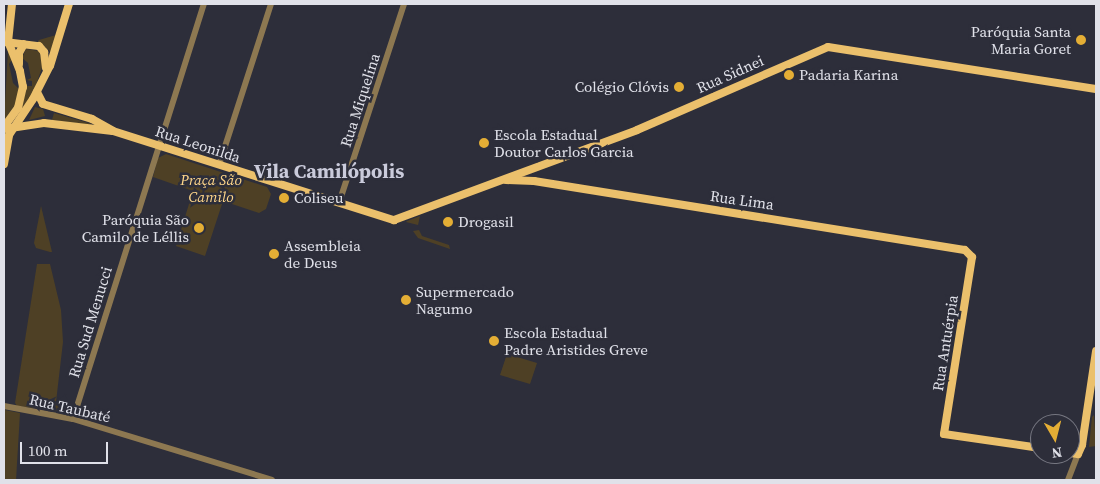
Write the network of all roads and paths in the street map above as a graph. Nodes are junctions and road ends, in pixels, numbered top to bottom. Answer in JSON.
{"nodes":[{"id":1,"x":12,"y":4,"type":"edge"},
{"id":2,"x":70,"y":4,"type":"edge"},
{"id":3,"x":204,"y":4,"type":"edge"},
{"id":4,"x":271,"y":4,"type":"edge"},
{"id":5,"x":404,"y":4,"type":"edge"},
{"id":6,"x":6,"y":42,"type":"edge"},
{"id":7,"x":24,"y":44,"type":"junction"},
{"id":8,"x":19,"y":66,"type":"junction"},
{"id":9,"x":46,"y":70,"type":"junction"},
{"id":10,"x":1096,"y":89,"type":"edge"},
{"id":11,"x":37,"y":92,"type":"junction"},
{"id":12,"x":51,"y":106,"type":"junction"},
{"id":13,"x":47,"y":123,"type":"junction"},
{"id":14,"x":15,"y":126,"type":"junction"},
{"id":15,"x":98,"y":126,"type":"junction"},
{"id":16,"x":4,"y":128,"type":"edge"},
{"id":17,"x":158,"y":145,"type":"junction"},
{"id":18,"x":4,"y":164,"type":"edge"},
{"id":19,"x":220,"y":165,"type":"junction"},
{"id":20,"x":532,"y":170,"type":"junction"},
{"id":21,"x":504,"y":180,"type":"junction"},
{"id":22,"x":534,"y":181,"type":"junction"},
{"id":23,"x":520,"y":184,"type":"junction"},
{"id":24,"x":339,"y":204,"type":"junction"},
{"id":25,"x":389,"y":219,"type":"joint"},
{"id":26,"x":972,"y":257,"type":"joint"},
{"id":27,"x":1096,"y":351,"type":"edge"},
{"id":28,"x":4,"y":406,"type":"edge"},
{"id":29,"x":73,"y":419,"type":"junction"},
{"id":30,"x":1080,"y":425,"type":"edge"},
{"id":31,"x":1030,"y":447,"type":"edge"},
{"id":32,"x":1072,"y":464,"type":"edge"},
{"id":33,"x":272,"y":480,"type":"edge"},
{"id":34,"x":1068,"y":480,"type":"edge"}],
"edges":[{"from":1,"to":6,"type":"main road"},
{"from":2,"to":9,"type":"main road"},
{"from":3,"to":17,"type":"street","name":"Rua Sud Menucci"},
{"from":4,"to":19,"type":"street"},
{"from":5,"to":24,"type":"street","name":"Rua Miquelina"},
{"from":6,"to":7,"type":"main road"},
{"from":6,"to":8,"type":"main road"},
{"from":7,"to":8,"type":"main road"},
{"from":7,"to":9,"type":"main road"},
{"from":8,"to":16,"type":"main road"},
{"from":9,"to":11,"type":"main road"},
{"from":10,"to":20,"type":"main road","name":"Rua Sidnei"},
{"from":11,"to":12,"type":"main road"},
{"from":11,"to":14,"type":"main road"},
{"from":12,"to":13,"type":"main road"},
{"from":12,"to":15,"type":"main road"},
{"from":13,"to":14,"type":"main road"},
{"from":13,"to":15,"type":"main road"},
{"from":14,"to":16,"type":"main road"},
{"from":14,"to":18,"type":"main road"},
{"from":15,"to":17,"type":"main road","name":"Rua Leonilda"},
{"from":17,"to":19,"type":"main road","name":"Rua Leonilda"},
{"from":17,"to":29,"type":"street","name":"Rua Sud Menucci"},
{"from":19,"to":24,"type":"main road","name":"Rua Leonilda"},
{"from":20,"to":21,"type":"main road","name":"Rua Sidnei"},
{"from":20,"to":22,"type":"main road"},
{"from":20,"to":23,"type":"main road"},
{"from":21,"to":23,"type":"main road","name":"Rua Lima"},
{"from":21,"to":25,"type":"main road","name":"Rua Sidnei"},
{"from":22,"to":23,"type":"main road","name":"Rua Lima"},
{"from":22,"to":26,"type":"main road","name":"Rua Lima"},
{"from":24,"to":25,"type":"main road","name":"Rua Leonilda"},
{"from":26,"to":31,"type":"main road","name":"Rua Antuérpia"},
{"from":27,"to":30,"type":"main road"},
{"from":28,"to":29,"type":"street","name":"Rua Taubaté"},
{"from":29,"to":33,"type":"street","name":"Rua Taubaté"},
{"from":32,"to":34,"type":"street"}]}
